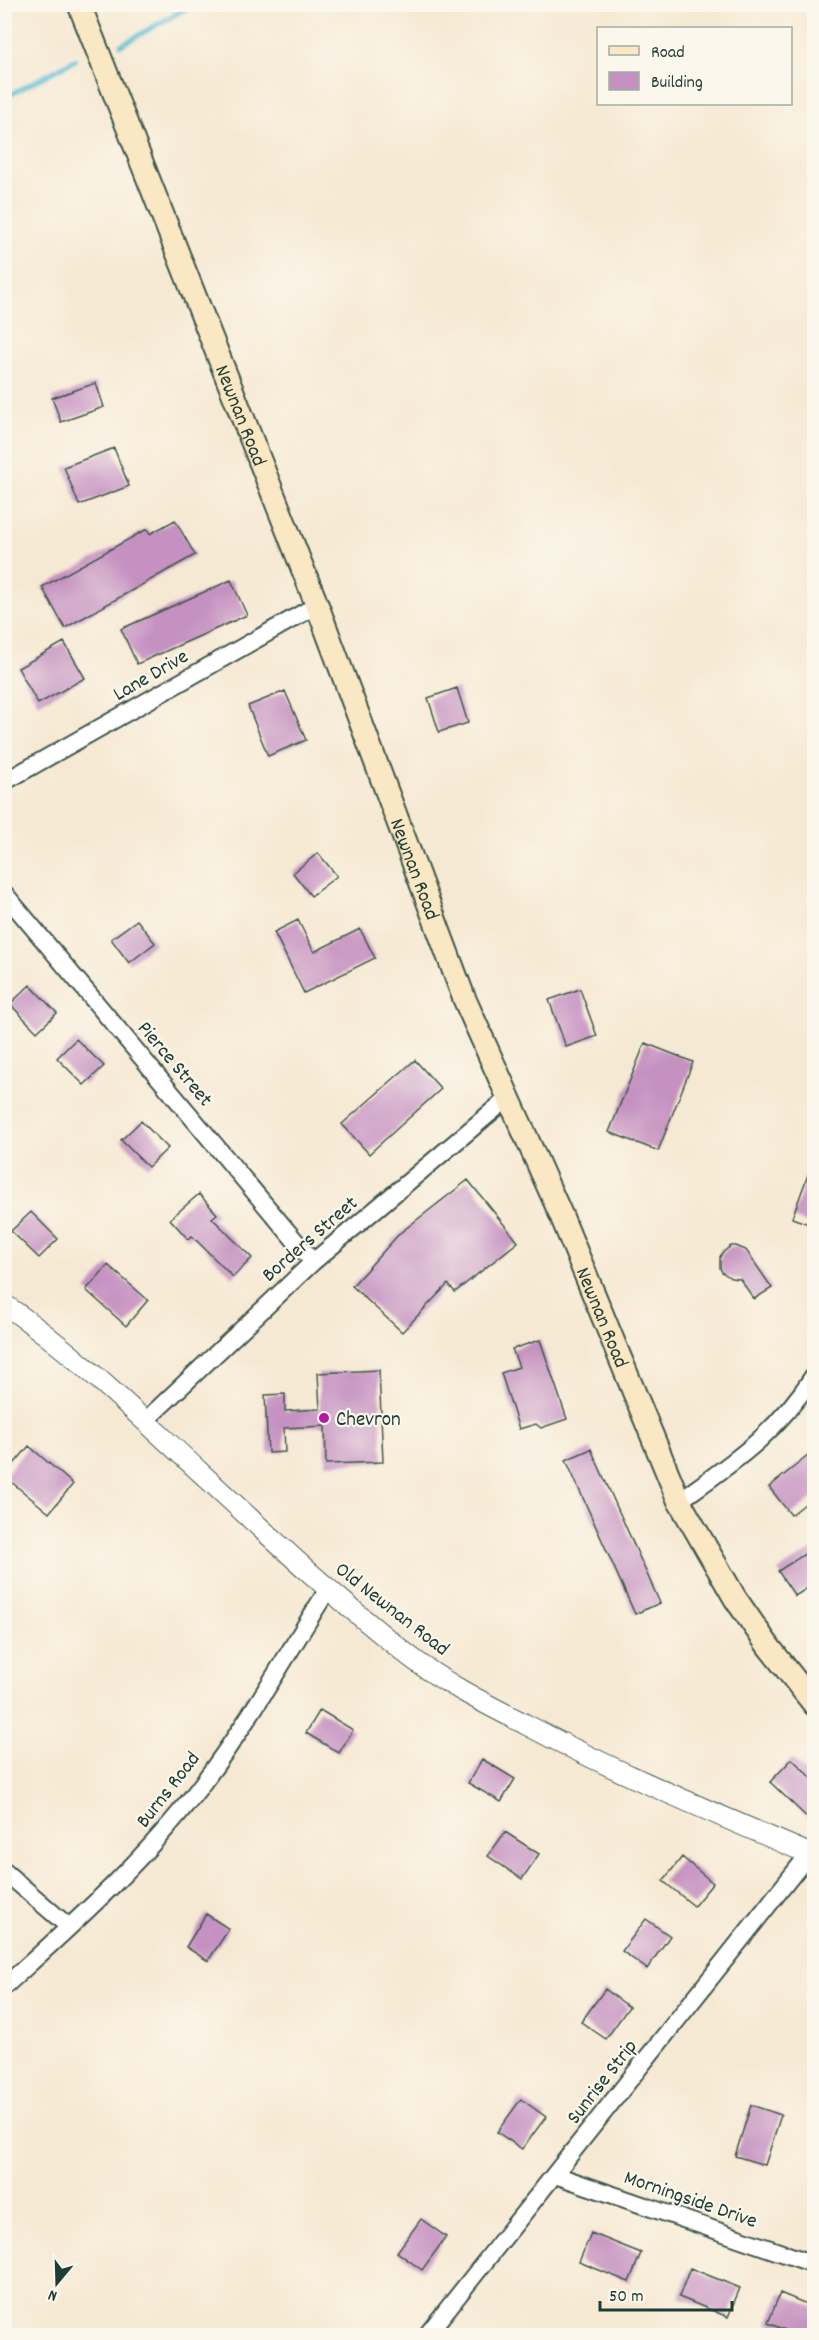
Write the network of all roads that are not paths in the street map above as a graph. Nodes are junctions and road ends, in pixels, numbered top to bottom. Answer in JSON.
{"nodes":[{"id":1,"x":79,"y":4,"type":"edge"},
{"id":2,"x":317,"y":605,"type":"junction"},
{"id":3,"x":4,"y":782,"type":"edge"},
{"id":4,"x":4,"y":893,"type":"edge"},
{"id":5,"x":508,"y":1098,"type":"junction"},
{"id":6,"x":313,"y":1262,"type":"junction"},
{"id":7,"x":4,"y":1304,"type":"edge"},
{"id":8,"x":814,"y":1376,"type":"edge"},
{"id":9,"x":146,"y":1420,"type":"junction"},
{"id":10,"x":679,"y":1501,"type":"junction"},
{"id":11,"x":328,"y":1589,"type":"junction"},
{"id":12,"x":814,"y":1704,"type":"edge"},
{"id":13,"x":812,"y":1855,"type":"edge"},
{"id":14,"x":4,"y":1871,"type":"edge"},
{"id":15,"x":69,"y":1927,"type":"junction"},
{"id":16,"x":4,"y":1987,"type":"edge"},
{"id":17,"x":559,"y":2170,"type":"junction"},
{"id":18,"x":814,"y":2264,"type":"edge"},
{"id":19,"x":426,"y":2336,"type":"edge"}],
"edges":[{"from":1,"to":2,"type":"main road","name":"Newnan Road"},
{"from":2,"to":3,"type":"street","name":"Lane Drive"},
{"from":2,"to":5,"type":"main road","name":"Newnan Road"},
{"from":4,"to":6,"type":"street","name":"Pierce Street"},
{"from":5,"to":6,"type":"street","name":"Borders Street"},
{"from":5,"to":10,"type":"main road","name":"Newnan Road"},
{"from":6,"to":9,"type":"street","name":"Borders Street"},
{"from":7,"to":9,"type":"street","name":"Old Newnan Road"},
{"from":8,"to":10,"type":"street"},
{"from":9,"to":11,"type":"street","name":"Old Newnan Road"},
{"from":10,"to":12,"type":"main road","name":"Newnan Road"},
{"from":11,"to":13,"type":"street","name":"Old Newnan Road"},
{"from":11,"to":15,"type":"street","name":"Burns Road"},
{"from":13,"to":17,"type":"street","name":"Sunrise Strip"},
{"from":14,"to":15,"type":"street"},
{"from":15,"to":16,"type":"street","name":"Burns Road"},
{"from":17,"to":18,"type":"street","name":"Morningside Drive"},
{"from":17,"to":19,"type":"street","name":"Sunrise Strip"}]}
